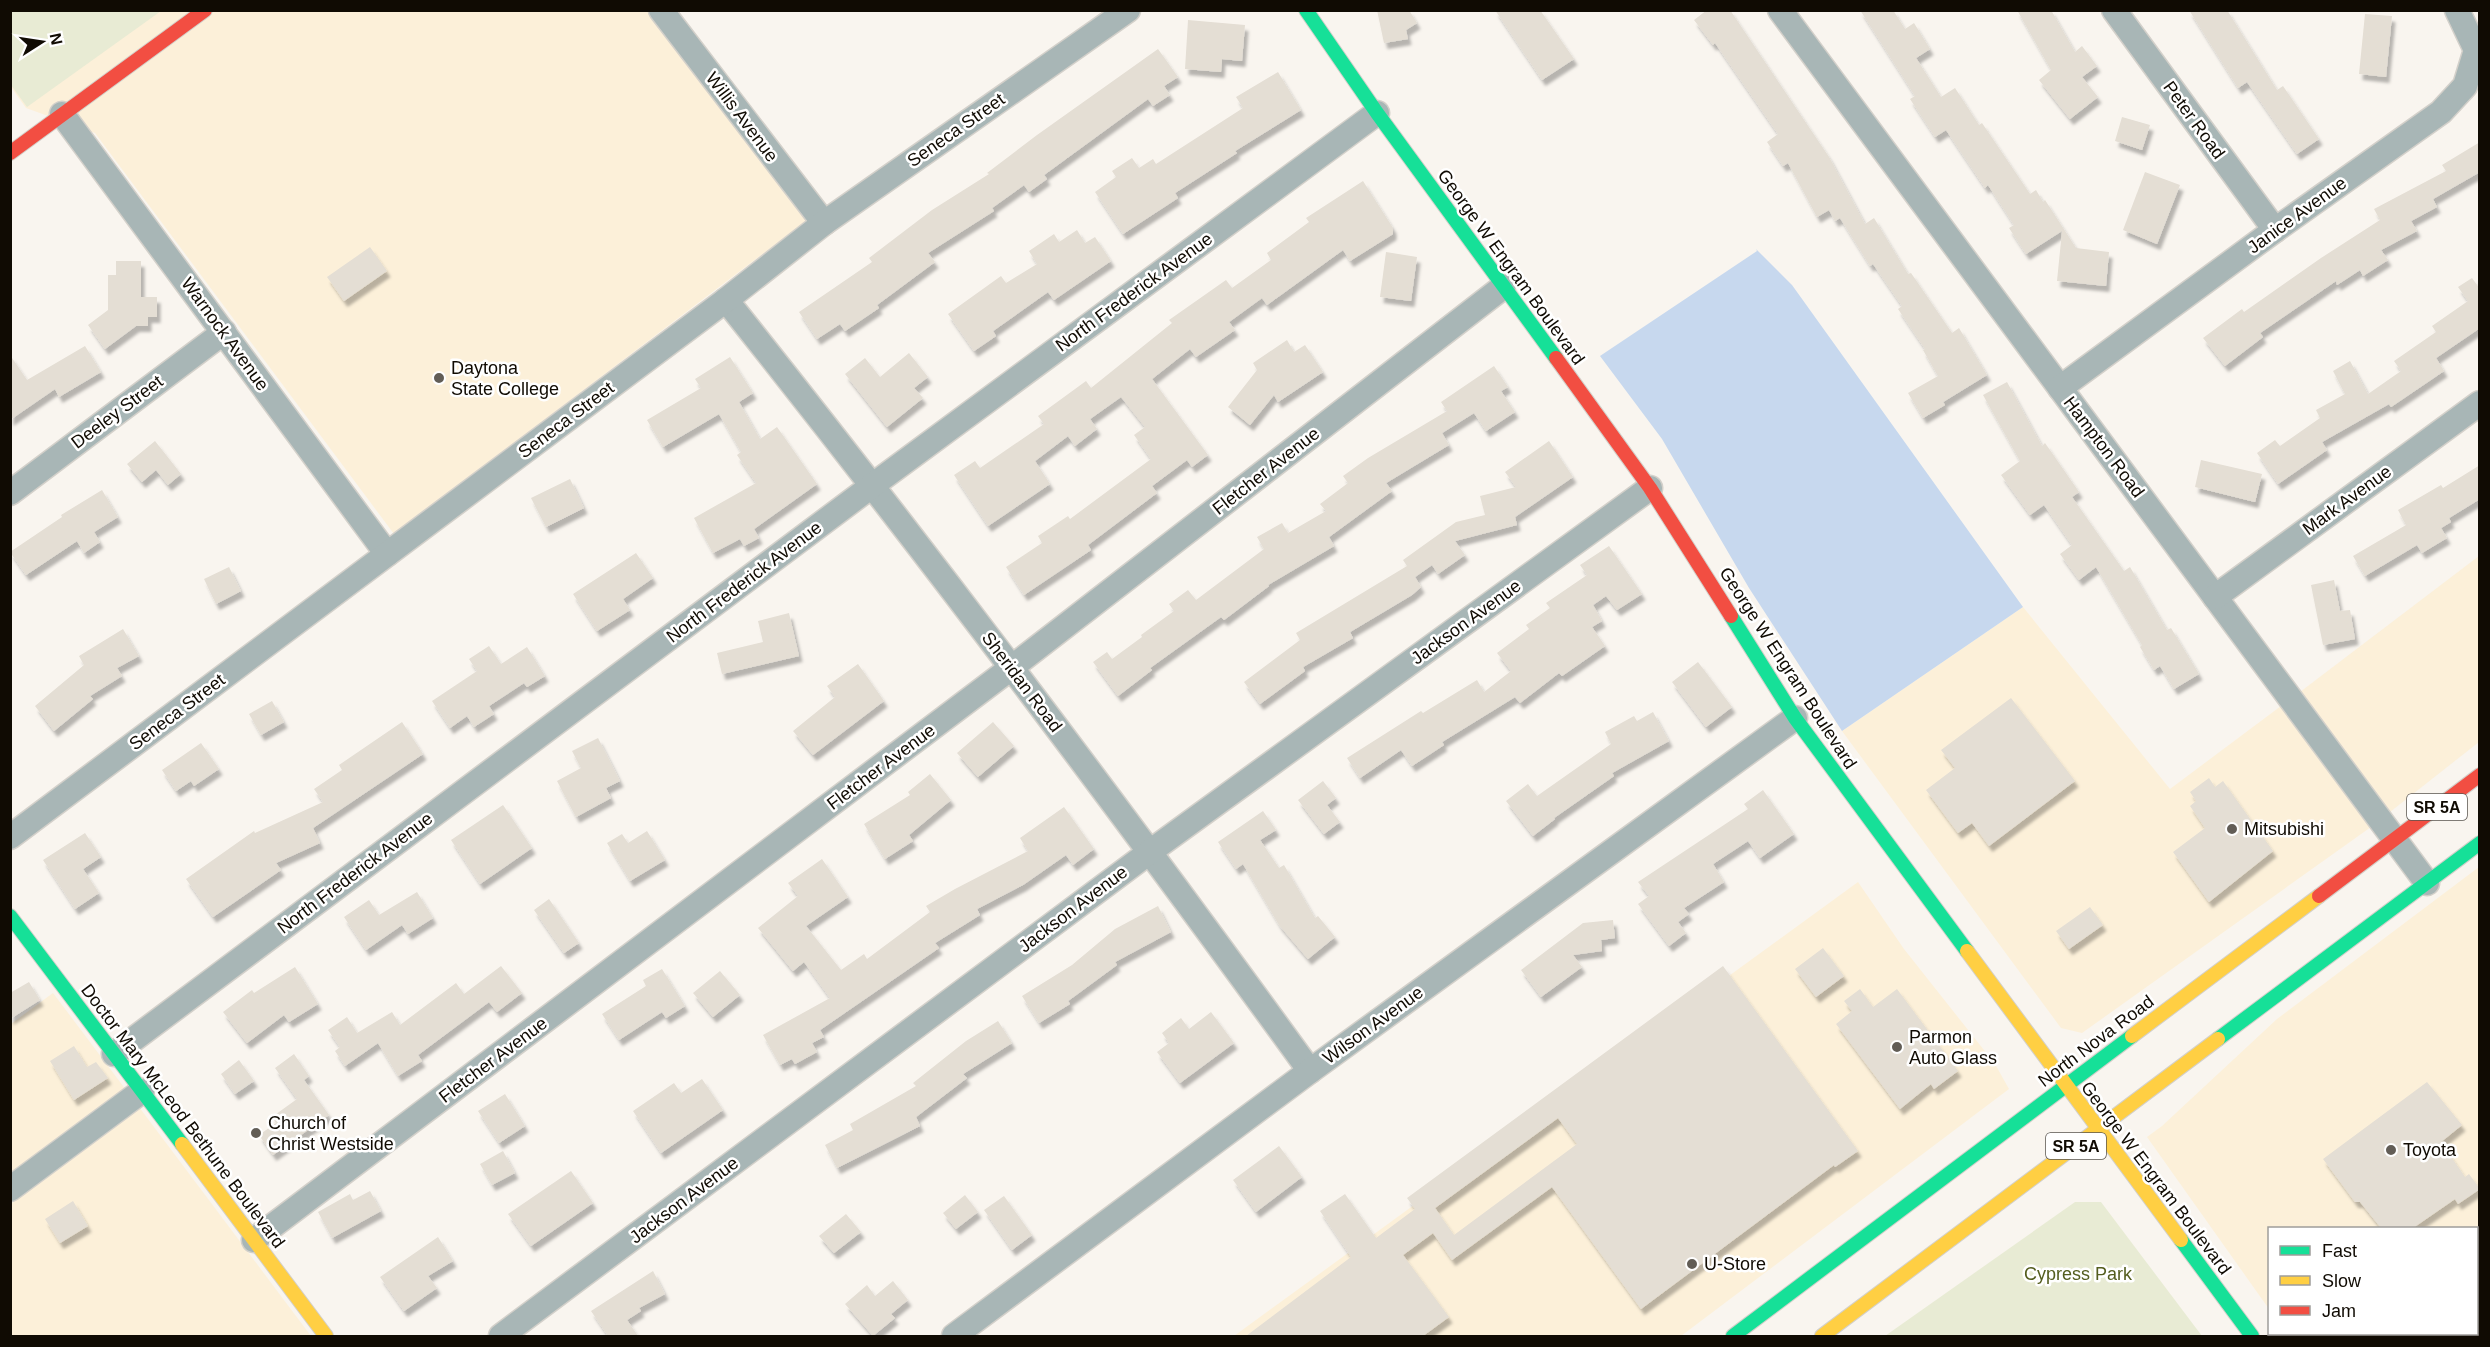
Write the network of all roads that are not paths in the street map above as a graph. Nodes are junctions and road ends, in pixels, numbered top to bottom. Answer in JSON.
{"nodes":[{"id":1,"x":205,"y":10,"type":"edge"},
{"id":2,"x":661,"y":10,"type":"edge"},
{"id":3,"x":1128,"y":10,"type":"edge"},
{"id":4,"x":1306,"y":10,"type":"edge"},
{"id":5,"x":1780,"y":10,"type":"edge"},
{"id":6,"x":2114,"y":10,"type":"edge"},
{"id":7,"x":2457,"y":10,"type":"edge"},
{"id":8,"x":1377,"y":113,"type":"junction"},
{"id":9,"x":62,"y":114,"type":"junction"},
{"id":10,"x":10,"y":153,"type":"edge"},
{"id":11,"x":824,"y":223,"type":"junction"},
{"id":12,"x":2275,"y":230,"type":"junction"},
{"id":13,"x":1503,"y":287,"type":"junction"},
{"id":14,"x":726,"y":300,"type":"junction"},
{"id":15,"x":224,"y":332,"type":"junction"},
{"id":16,"x":2060,"y":388,"type":"junction"},
{"id":17,"x":2480,"y":403,"type":"edge"},
{"id":18,"x":873,"y":485,"type":"junction"},
{"id":19,"x":1650,"y":488,"type":"junction"},
{"id":20,"x":10,"y":493,"type":"edge"},
{"id":21,"x":387,"y":554,"type":"junction"},
{"id":22,"x":2215,"y":597,"type":"junction"},
{"id":23,"x":1011,"y":668,"type":"junction"},
{"id":24,"x":1795,"y":718,"type":"junction"},
{"id":25,"x":2480,"y":775,"type":"edge"},
{"id":26,"x":10,"y":837,"type":"edge"},
{"id":27,"x":2395,"y":840,"type":"junction"},
{"id":28,"x":2480,"y":843,"type":"edge"},
{"id":29,"x":1151,"y":851,"type":"junction"},
{"id":30,"x":2427,"y":883,"type":"junction"},
{"id":31,"x":10,"y":916,"type":"edge"},
{"id":32,"x":114,"y":1054,"type":"junction"},
{"id":33,"x":1310,"y":1071,"type":"junction"},
{"id":34,"x":2065,"y":1087,"type":"junction"},
{"id":35,"x":142,"y":1091,"type":"junction"},
{"id":36,"x":2097,"y":1130,"type":"junction"},
{"id":37,"x":10,"y":1190,"type":"edge"},
{"id":38,"x":254,"y":1240,"type":"junction"},
{"id":39,"x":326,"y":1336,"type":"edge"},
{"id":40,"x":501,"y":1336,"type":"edge"},
{"id":41,"x":954,"y":1336,"type":"edge"},
{"id":42,"x":1733,"y":1336,"type":"edge"},
{"id":43,"x":1822,"y":1336,"type":"edge"},
{"id":44,"x":2252,"y":1336,"type":"edge"}],
"edges":[{"from":1,"to":9,"type":"main road"},
{"from":2,"to":11,"type":"street","name":"Willis Avenue"},
{"from":3,"to":11,"type":"street","name":"Seneca Street"},
{"from":4,"to":8,"type":"main road","name":"George W Engram Boulevard"},
{"from":5,"to":16,"type":"street","name":"Hampton Road"},
{"from":6,"to":12,"type":"street","name":"Peter Road"},
{"from":7,"to":12,"type":"street","name":"Janice Avenue"},
{"from":8,"to":13,"type":"main road","name":"George W Engram Boulevard"},
{"from":8,"to":18,"type":"street","name":"North Frederick Avenue"},
{"from":9,"to":10,"type":"main road"},
{"from":9,"to":15,"type":"street","name":"Warnock Avenue"},
{"from":11,"to":14,"type":"street","name":"Seneca Street"},
{"from":12,"to":16,"type":"street","name":"Janice Avenue"},
{"from":13,"to":19,"type":"main road","name":"George W Engram Boulevard"},
{"from":13,"to":23,"type":"street","name":"Fletcher Avenue"},
{"from":14,"to":18,"type":"street","name":"Sheridan Road"},
{"from":14,"to":21,"type":"street","name":"Seneca Street"},
{"from":15,"to":20,"type":"street","name":"Deeley Street"},
{"from":15,"to":21,"type":"street","name":"Warnock Avenue"},
{"from":16,"to":22,"type":"street","name":"Hampton Road"},
{"from":17,"to":22,"type":"street","name":"Mark Avenue"},
{"from":18,"to":23,"type":"street","name":"Sheridan Road"},
{"from":18,"to":32,"type":"street","name":"North Frederick Avenue"},
{"from":19,"to":24,"type":"main road","name":"George W Engram Boulevard"},
{"from":19,"to":29,"type":"street","name":"Jackson Avenue"},
{"from":21,"to":26,"type":"street","name":"Seneca Street"},
{"from":22,"to":27,"type":"street","name":"Hampton Road"},
{"from":23,"to":29,"type":"street","name":"Sheridan Road"},
{"from":23,"to":38,"type":"street","name":"Fletcher Avenue"},
{"from":24,"to":33,"type":"street","name":"Wilson Avenue"},
{"from":24,"to":34,"type":"main road","name":"George W Engram Boulevard"},
{"from":25,"to":27,"type":"main road","name":"North Nova Road","number":"SR 5A"},
{"from":27,"to":30,"type":"street","name":"Hampton Road"},
{"from":27,"to":34,"type":"main road","name":"North Nova Road","number":"SR 5A"},
{"from":28,"to":30,"type":"main road","number":"SR 5A"},
{"from":29,"to":33,"type":"street","name":"Sheridan Road"},
{"from":29,"to":40,"type":"street","name":"Jackson Avenue"},
{"from":30,"to":36,"type":"main road","number":"SR 5A"},
{"from":31,"to":32,"type":"main road","name":"Doctor Mary McLeod Bethune Boulevard"},
{"from":32,"to":35,"type":"main road","name":"Doctor Mary McLeod Bethune Boulevard"},
{"from":33,"to":41,"type":"street","name":"Wilson Avenue"},
{"from":34,"to":36,"type":"main road","name":"George W Engram Boulevard"},
{"from":34,"to":42,"type":"main road","name":"North Nova Road","number":"SR 5A"},
{"from":35,"to":37,"type":"street"},
{"from":35,"to":38,"type":"main road","name":"Doctor Mary McLeod Bethune Boulevard"},
{"from":36,"to":43,"type":"main road","number":"SR 5A"},
{"from":36,"to":44,"type":"main road","name":"George W Engram Boulevard"},
{"from":38,"to":39,"type":"main road","name":"Doctor Mary McLeod Bethune Boulevard"}]}
